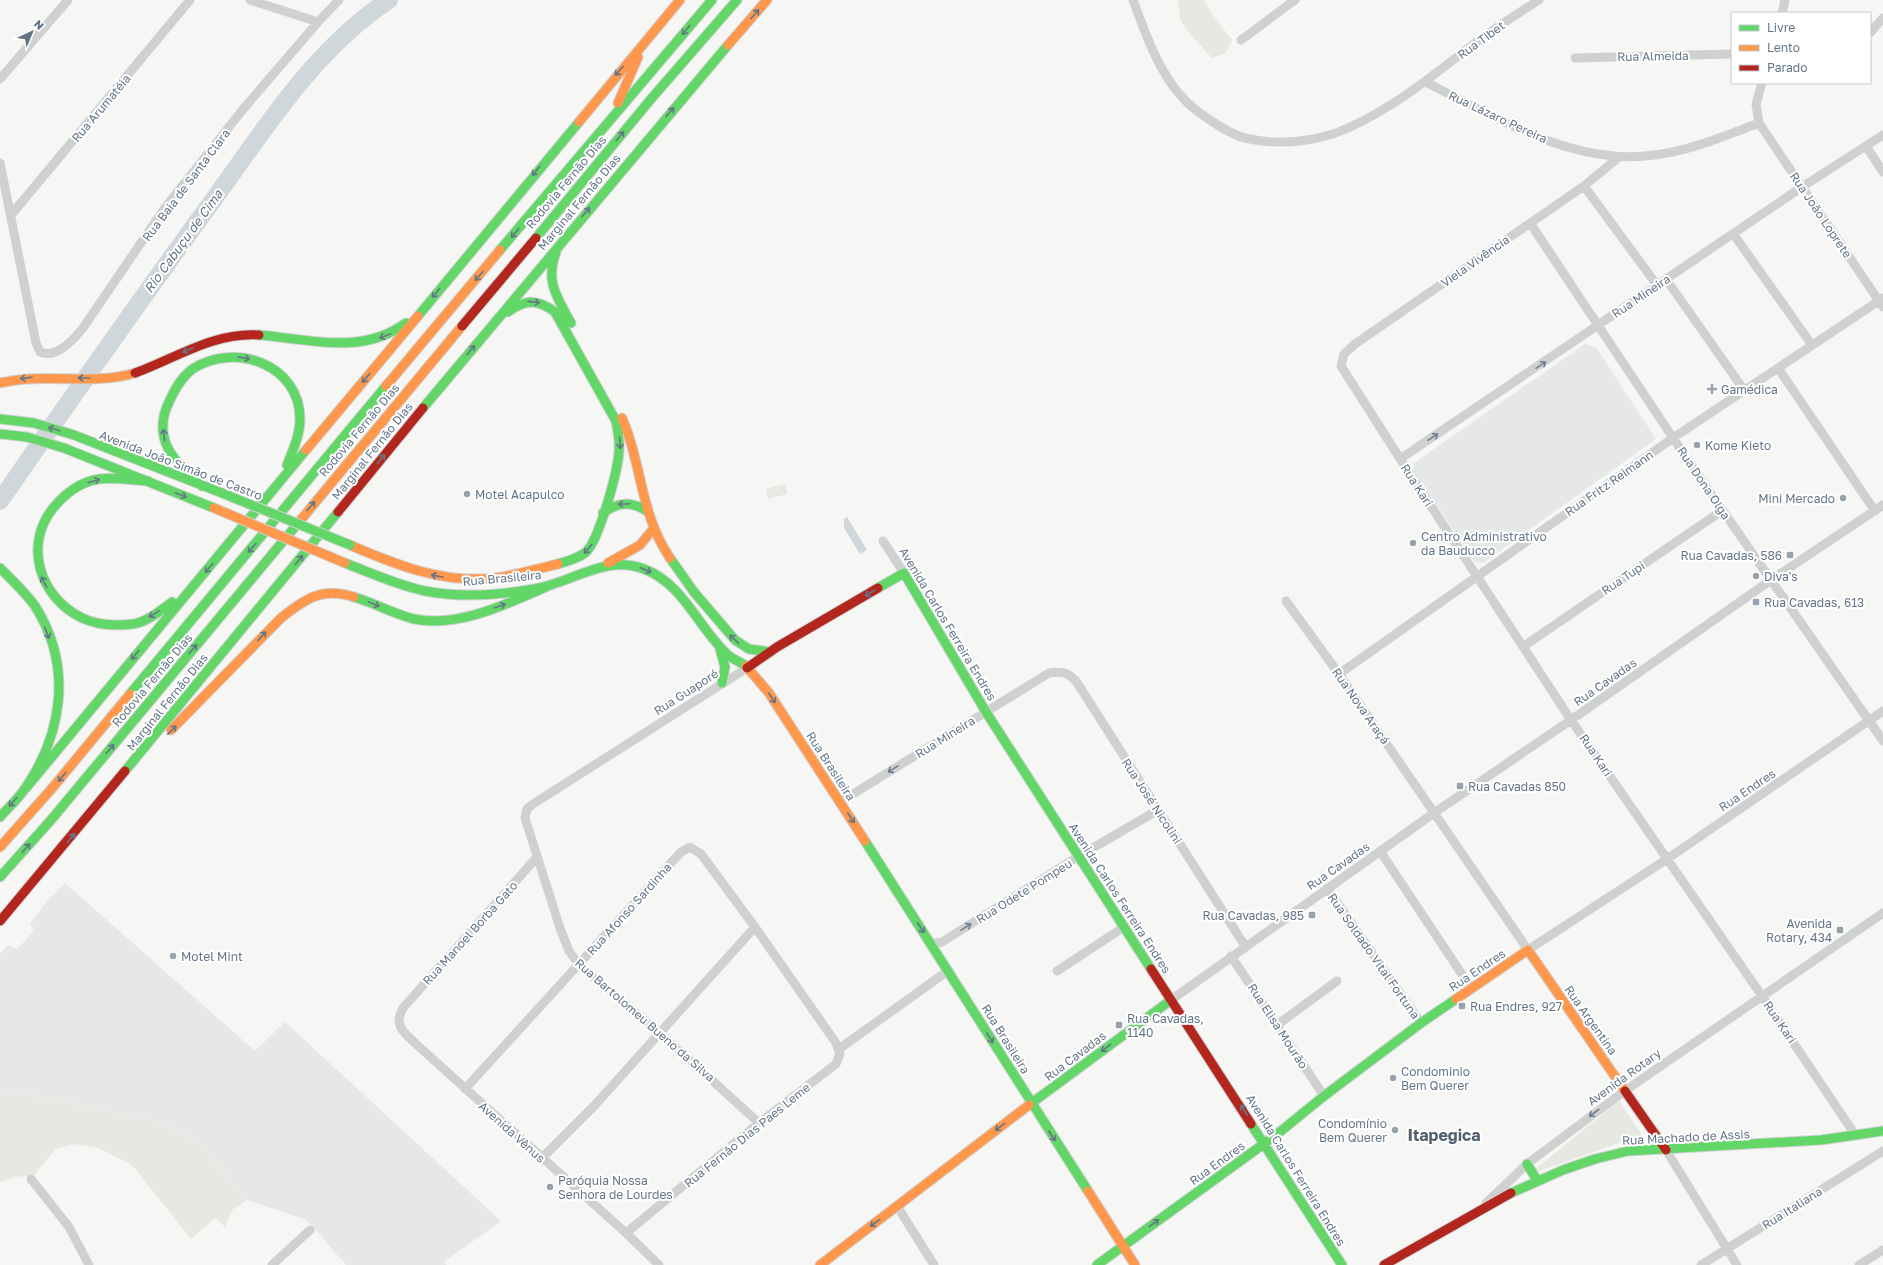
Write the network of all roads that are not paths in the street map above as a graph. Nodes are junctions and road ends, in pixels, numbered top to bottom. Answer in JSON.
{"nodes":[{"id":1,"x":68,"y":0,"type":"edge"},
{"id":2,"x":190,"y":0,"type":"edge"},
{"id":3,"x":250,"y":0,"type":"edge"},
{"id":4,"x":339,"y":0,"type":"edge"},
{"id":5,"x":680,"y":0,"type":"edge"},
{"id":6,"x":712,"y":0,"type":"edge"},
{"id":7,"x":737,"y":0,"type":"edge"},
{"id":8,"x":767,"y":0,"type":"edge"},
{"id":9,"x":1133,"y":0,"type":"edge"},
{"id":10,"x":1295,"y":0,"type":"edge"},
{"id":11,"x":1539,"y":0,"type":"edge"},
{"id":12,"x":1785,"y":0,"type":"edge"},
{"id":13,"x":1782,"y":12,"type":"edge"},
{"id":14,"x":1883,"y":18,"type":"edge"},
{"id":15,"x":318,"y":22,"type":"junction"},
{"id":16,"x":1871,"y":32,"type":"edge"},
{"id":17,"x":1241,"y":40,"type":"dead end"},
{"id":18,"x":644,"y":41,"type":"junction"},
{"id":19,"x":1731,"y":54,"type":"edge"},
{"id":20,"x":1575,"y":58,"type":"dead end"},
{"id":21,"x":0,"y":79,"type":"edge"},
{"id":22,"x":1425,"y":82,"type":"junction"},
{"id":23,"x":1762,"y":84,"type":"edge"},
{"id":24,"x":612,"y":118,"type":"junction"},
{"id":25,"x":1759,"y":123,"type":"junction"},
{"id":26,"x":1883,"y":135,"type":"edge"},
{"id":27,"x":1866,"y":146,"type":"junction"},
{"id":28,"x":1619,"y":157,"type":"junction"},
{"id":29,"x":0,"y":163,"type":"edge"},
{"id":30,"x":1883,"y":172,"type":"edge"},
{"id":31,"x":1584,"y":186,"type":"junction"},
{"id":32,"x":1802,"y":187,"type":"junction"},
{"id":33,"x":11,"y":215,"type":"junction"},
{"id":34,"x":1530,"y":223,"type":"junction"},
{"id":35,"x":1734,"y":235,"type":"junction"},
{"id":36,"x":561,"y":242,"type":"junction"},
{"id":37,"x":506,"y":274,"type":"junction"},
{"id":38,"x":1666,"y":279,"type":"junction"},
{"id":39,"x":1657,"y":285,"type":"junction"},
{"id":40,"x":1882,"y":302,"type":"edge"},
{"id":41,"x":418,"y":316,"type":"junction"},
{"id":42,"x":1599,"y":326,"type":"junction"},
{"id":43,"x":473,"y":328,"type":"dead end"},
{"id":44,"x":490,"y":328,"type":"junction"},
{"id":45,"x":1812,"y":345,"type":"junction"},
{"id":46,"x":462,"y":348,"type":"dead end"},
{"id":47,"x":1778,"y":368,"type":"junction"},
{"id":48,"x":1342,"y":370,"type":"joint"},
{"id":49,"x":0,"y":383,"type":"edge"},
{"id":50,"x":1744,"y":390,"type":"junction"},
{"id":51,"x":437,"y":391,"type":"junction"},
{"id":52,"x":0,"y":419,"type":"edge"},
{"id":53,"x":0,"y":434,"type":"edge"},
{"id":54,"x":1673,"y":438,"type":"junction"},
{"id":55,"x":1400,"y":458,"type":"junction"},
{"id":56,"x":148,"y":481,"type":"junction"},
{"id":57,"x":278,"y":484,"type":"junction"},
{"id":58,"x":202,"y":486,"type":"junction"},
{"id":59,"x":1879,"y":508,"type":"edge"},
{"id":60,"x":1723,"y":510,"type":"junction"},
{"id":61,"x":647,"y":511,"type":"junction"},
{"id":62,"x":603,"y":513,"type":"junction"},
{"id":63,"x":654,"y":528,"type":"junction"},
{"id":64,"x":883,"y":541,"type":"dead end"},
{"id":65,"x":350,"y":546,"type":"joint"},
{"id":66,"x":608,"y":563,"type":"junction"},
{"id":67,"x":0,"y":568,"type":"edge"},
{"id":68,"x":904,"y":573,"type":"junction"},
{"id":69,"x":1477,"y":575,"type":"junction"},
{"id":70,"x":1771,"y":580,"type":"junction"},
{"id":71,"x":197,"y":582,"type":"junction"},
{"id":72,"x":546,"y":587,"type":"junction"},
{"id":73,"x":1286,"y":602,"type":"dead end"},
{"id":74,"x":1524,"y":646,"type":"junction"},
{"id":75,"x":720,"y":647,"type":"junction"},
{"id":76,"x":770,"y":652,"type":"junction"},
{"id":77,"x":747,"y":668,"type":"junction"},
{"id":78,"x":1049,"y":673,"type":"joint"},
{"id":79,"x":1339,"y":674,"type":"junction"},
{"id":80,"x":722,"y":683,"type":"junction"},
{"id":81,"x":1883,"y":711,"type":"edge"},
{"id":82,"x":986,"y":712,"type":"junction"},
{"id":83,"x":1571,"y":720,"type":"junction"},
{"id":84,"x":1869,"y":721,"type":"junction"},
{"id":85,"x":1883,"y":741,"type":"edge"},
{"id":86,"x":141,"y":752,"type":"junction"},
{"id":87,"x":26,"y":788,"type":"junction"},
{"id":88,"x":840,"y":802,"type":"junction"},
{"id":89,"x":1158,"y":810,"type":"junction"},
{"id":90,"x":1434,"y":813,"type":"junction"},
{"id":91,"x":0,"y":817,"type":"edge"},
{"id":92,"x":0,"y":847,"type":"edge"},
{"id":93,"x":1380,"y":851,"type":"junction"},
{"id":94,"x":1079,"y":856,"type":"junction"},
{"id":95,"x":537,"y":858,"type":"junction"},
{"id":96,"x":1667,"y":860,"type":"junction"},
{"id":97,"x":0,"y":877,"type":"edge"},
{"id":98,"x":1327,"y":888,"type":"junction"},
{"id":99,"x":1883,"y":913,"type":"edge"},
{"id":100,"x":0,"y":921,"type":"edge"},
{"id":101,"x":755,"y":927,"type":"junction"},
{"id":102,"x":1124,"y":927,"type":"junction"},
{"id":103,"x":932,"y":944,"type":"junction"},
{"id":104,"x":1245,"y":946,"type":"junction"},
{"id":105,"x":1528,"y":950,"type":"junction"},
{"id":106,"x":1231,"y":956,"type":"junction"},
{"id":107,"x":578,"y":965,"type":"junction"},
{"id":108,"x":949,"y":970,"type":"junction"},
{"id":109,"x":1057,"y":971,"type":"dead end"},
{"id":110,"x":1337,"y":981,"type":"dead end"},
{"id":111,"x":1471,"y":988,"type":"junction"},
{"id":112,"x":1762,"y":996,"type":"junction"},
{"id":113,"x":1171,"y":1000,"type":"junction"},
{"id":114,"x":403,"y":1008,"type":"joint"},
{"id":115,"x":1421,"y":1023,"type":"junction"},
{"id":116,"x":1278,"y":1025,"type":"junction"},
{"id":117,"x":660,"y":1033,"type":"junction"},
{"id":118,"x":839,"y":1049,"type":"junction"},
{"id":119,"x":465,"y":1089,"type":"junction"},
{"id":120,"x":1626,"y":1090,"type":"junction"},
{"id":121,"x":1324,"y":1096,"type":"junction"},
{"id":122,"x":1031,"y":1104,"type":"junction"},
{"id":123,"x":759,"y":1123,"type":"junction"},
{"id":124,"x":1883,"y":1131,"type":"edge"},
{"id":125,"x":1856,"y":1136,"type":"junction"},
{"id":126,"x":1265,"y":1143,"type":"junction"},
{"id":127,"x":1666,"y":1150,"type":"junction"},
{"id":128,"x":1883,"y":1151,"type":"edge"},
{"id":129,"x":542,"y":1158,"type":"junction"},
{"id":130,"x":1527,"y":1164,"type":"junction"},
{"id":131,"x":31,"y":1179,"type":"dead end"},
{"id":132,"x":1537,"y":1180,"type":"junction"},
{"id":133,"x":897,"y":1206,"type":"junction"},
{"id":134,"x":1478,"y":1211,"type":"junction"},
{"id":135,"x":310,"y":1230,"type":"dead end"},
{"id":136,"x":626,"y":1233,"type":"junction"},
{"id":137,"x":1122,"y":1246,"type":"junction"},
{"id":138,"x":1727,"y":1248,"type":"junction"},
{"id":139,"x":1883,"y":1250,"type":"edge"},
{"id":140,"x":89,"y":1265,"type":"edge"},
{"id":141,"x":272,"y":1265,"type":"edge"},
{"id":142,"x":659,"y":1265,"type":"edge"},
{"id":143,"x":820,"y":1265,"type":"edge"},
{"id":144,"x":934,"y":1265,"type":"edge"},
{"id":145,"x":1097,"y":1265,"type":"edge"},
{"id":146,"x":1135,"y":1265,"type":"edge"},
{"id":147,"x":1342,"y":1265,"type":"edge"},
{"id":148,"x":1384,"y":1265,"type":"edge"},
{"id":149,"x":1701,"y":1265,"type":"edge"},
{"id":150,"x":1737,"y":1265,"type":"edge"},
{"id":151,"x":1858,"y":1265,"type":"edge"}],
"edges":[{"from":1,"to":21,"type":"street"},
{"from":2,"to":33,"type":"street","name":"Rua Arumatéia"},
{"from":3,"to":15,"type":"street"},
{"from":4,"to":15,"type":"street","name":"Rua Baia de Santa Clara"},
{"from":5,"to":18,"type":"main road"},
{"from":6,"to":24,"type":"main road","name":"Rodovia Fernão Dias","one_way":true},
{"from":37,"to":7,"type":"main road","name":"Rodovia Fernão Dias","one_way":true},
{"from":36,"to":8,"type":"main road","name":"Marginal Fernão Dias","one_way":true},
{"from":9,"to":22,"type":"street","name":"Rua Tibet"},
{"from":10,"to":17,"type":"street"},
{"from":11,"to":22,"type":"street","name":"Rua Tibet"},
{"from":12,"to":13,"type":"street"},
{"from":14,"to":16,"type":"street"},
{"from":15,"to":33,"type":"street","name":"Rua Baia de Santa Clara"},
{"from":18,"to":24,"type":"main road"},
{"from":18,"to":41,"type":"main road","one_way":true},
{"from":19,"to":20,"type":"street","name":"Rua Almeida"},
{"from":22,"to":28,"type":"street","name":"Rua Lázaro Pereira"},
{"from":23,"to":25,"type":"street"},
{"from":24,"to":92,"type":"main road","name":"Rodovia Fernão Dias","one_way":true},
{"from":25,"to":28,"type":"street","name":"Rua Lázaro Pereira"},
{"from":25,"to":32,"type":"street","name":"Rua João Loprete"},
{"from":26,"to":27,"type":"street","name":"Rua Mineira"},
{"from":27,"to":30,"type":"street"},
{"from":27,"to":32,"type":"street","name":"Rua Mineira"},
{"from":28,"to":31,"type":"street","name":"Viela Vivência"},
{"from":29,"to":33,"type":"street"},
{"from":31,"to":34,"type":"street","name":"Viela Vivência"},
{"from":31,"to":39,"type":"street"},
{"from":32,"to":35,"type":"street","name":"Rua Mineira"},
{"from":32,"to":40,"type":"street","name":"Rua João Loprete"},
{"from":34,"to":42,"type":"street","name":"Rua Dona Olga"},
{"from":34,"to":48,"type":"street","name":"Viela Vivência"},
{"from":35,"to":38,"type":"street","name":"Rua Mineira"},
{"from":35,"to":45,"type":"street"},
{"from":36,"to":44,"type":"main road","name":"Marginal Fernão Dias"},
{"from":36,"to":61,"type":"main road"},
{"from":37,"to":43,"type":"main road"},
{"from":97,"to":37,"type":"main road","name":"Rodovia Fernão Dias","one_way":true},
{"from":38,"to":39,"type":"street","name":"Rua Mineira"},
{"from":38,"to":50,"type":"street"},
{"from":39,"to":42,"type":"street","name":"Rua Mineira"},
{"from":40,"to":45,"type":"street","name":"Rua Fritz Reimann"},
{"from":41,"to":49,"type":"main road","one_way":true},
{"from":41,"to":57,"type":"main road","one_way":true},
{"from":42,"to":54,"type":"street","name":"Rua Dona Olga"},
{"from":55,"to":42,"type":"street","name":"Rua Mineira","one_way":true},
{"from":51,"to":44,"type":"main road","name":"Marginal Fernão Dias","one_way":true},
{"from":44,"to":62,"type":"main road","name":"Rua Brasileira","one_way":true},
{"from":45,"to":47,"type":"street","name":"Rua Fritz Reimann"},
{"from":46,"to":51,"type":"main road"},
{"from":47,"to":50,"type":"street","name":"Rua Fritz Reimann"},
{"from":47,"to":59,"type":"street"},
{"from":48,"to":55,"type":"street","name":"Rua Kari"},
{"from":50,"to":54,"type":"street","name":"Rua Fritz Reimann"},
{"from":86,"to":51,"type":"main road","name":"Marginal Fernão Dias","one_way":true},
{"from":58,"to":52,"type":"main road","name":"Avenida João Simão de Castro","one_way":true},
{"from":53,"to":56,"type":"main road"},
{"from":54,"to":60,"type":"street","name":"Rua Dona Olga"},
{"from":54,"to":69,"type":"street","name":"Rua Fritz Reimann"},
{"from":55,"to":69,"type":"street","name":"Rua Kari"},
{"from":71,"to":56,"type":"main road","one_way":true},
{"from":56,"to":72,"type":"main road","name":"Rua Brasileira","one_way":true,"bridge":true},
{"from":58,"to":57,"type":"main road","one_way":true},
{"from":57,"to":71,"type":"main road","one_way":true},
{"from":58,"to":65,"type":"main road","name":"Avenida João Simão de Castro","bridge":true},
{"from":59,"to":70,"type":"street","name":"Rua Cavadas"},
{"from":60,"to":70,"type":"street","name":"Rua Dona Olga"},
{"from":60,"to":74,"type":"street","name":"Rua Tupi"},
{"from":61,"to":62,"type":"main road","one_way":true},
{"from":61,"to":63,"type":"main road"},
{"from":62,"to":65,"type":"main road","name":"Rua Brasileira","one_way":true},
{"from":63,"to":66,"type":"main road"},
{"from":76,"to":63,"type":"main road","one_way":true},
{"from":64,"to":68,"type":"street","name":"Avenida Carlos Ferreira Endres"},
{"from":66,"to":72,"type":"main road","name":"Rua Brasileira"},
{"from":66,"to":75,"type":"main road","name":"Rua Brasileira","one_way":true},
{"from":67,"to":87,"type":"main road","one_way":true},
{"from":68,"to":76,"type":"main road","name":"Rua Guaporé","one_way":true},
{"from":68,"to":82,"type":"main road","name":"Avenida Carlos Ferreira Endres"},
{"from":69,"to":74,"type":"street","name":"Rua Kari"},
{"from":69,"to":79,"type":"street","name":"Rua Fritz Reimann"},
{"from":70,"to":83,"type":"street","name":"Rua Cavadas"},
{"from":70,"to":84,"type":"street","name":"Rua Dona Olga"},
{"from":71,"to":87,"type":"main road","one_way":true},
{"from":86,"to":72,"type":"main road","one_way":true},
{"from":73,"to":79,"type":"street","name":"Rua Nova Araçá"},
{"from":74,"to":83,"type":"street","name":"Rua Kari"},
{"from":75,"to":77,"type":"main road","name":"Rua Brasileira"},
{"from":75,"to":80,"type":"main road"},
{"from":76,"to":77,"type":"main road","name":"Rua Guaporé"},
{"from":77,"to":80,"type":"street","name":"Rua Guaporé"},
{"from":77,"to":88,"type":"main road","name":"Rua Brasileira","one_way":true},
{"from":78,"to":82,"type":"street","name":"Rua Mineira"},
{"from":78,"to":89,"type":"street","name":"Rua José Nicolini"},
{"from":79,"to":90,"type":"street","name":"Rua Nova Araçá"},
{"from":80,"to":95,"type":"street","name":"Rua Guaporé"},
{"from":81,"to":84,"type":"street","name":"Rua Endres"},
{"from":82,"to":88,"type":"street","name":"Rua Mineira","one_way":true},
{"from":82,"to":94,"type":"main road","name":"Avenida Carlos Ferreira Endres"},
{"from":83,"to":90,"type":"street","name":"Rua Cavadas"},
{"from":83,"to":96,"type":"street","name":"Rua Kari"},
{"from":84,"to":85,"type":"street","name":"Rua Dona Olga"},
{"from":84,"to":96,"type":"street","name":"Rua Endres"},
{"from":100,"to":86,"type":"main road","name":"Marginal Fernão Dias","one_way":true},
{"from":87,"to":91,"type":"main road","one_way":true},
{"from":88,"to":103,"type":"main road","name":"Rua Brasileira","one_way":true},
{"from":89,"to":94,"type":"street","name":"Rua Odete Pompeu"},
{"from":89,"to":104,"type":"street","name":"Rua José Nicolini"},
{"from":90,"to":93,"type":"street","name":"Rua Cavadas"},
{"from":90,"to":105,"type":"street","name":"Rua Argentina"},
{"from":93,"to":98,"type":"street","name":"Rua Cavadas"},
{"from":93,"to":111,"type":"street"},
{"from":94,"to":102,"type":"main road","name":"Avenida Carlos Ferreira Endres"},
{"from":103,"to":94,"type":"street","name":"Rua Odete Pompeu","one_way":true},
{"from":95,"to":107,"type":"street","name":"Rua Bartolomeu Bueno da Silva"},
{"from":95,"to":114,"type":"street","name":"Rua Manoel Borba Gato"},
{"from":96,"to":105,"type":"street","name":"Rua Endres"},
{"from":96,"to":112,"type":"street","name":"Rua Kari"},
{"from":98,"to":104,"type":"street","name":"Rua Cavadas"},
{"from":98,"to":115,"type":"street","name":"Rua Soldado Vital Fortuna"},
{"from":99,"to":112,"type":"street","name":"Avenida Rotary"},
{"from":101,"to":107,"type":"street","name":"Rua Afonso Sardinha"},
{"from":101,"to":117,"type":"street"},
{"from":101,"to":118,"type":"street"},
{"from":102,"to":109,"type":"street"},
{"from":102,"to":113,"type":"main road","name":"Avenida Carlos Ferreira Endres"},
{"from":103,"to":108,"type":"main road","name":"Rua Brasileira"},
{"from":104,"to":106,"type":"street","name":"Rua Cavadas"},
{"from":105,"to":111,"type":"main road","name":"Rua Endres"},
{"from":105,"to":120,"type":"main road","name":"Rua Argentina"},
{"from":106,"to":113,"type":"street","name":"Rua Cavadas"},
{"from":106,"to":116,"type":"street","name":"Rua Elisa Mourão"},
{"from":107,"to":117,"type":"street","name":"Rua Bartolomeu Bueno da Silva"},
{"from":107,"to":119,"type":"street","name":"Rua Afonso Sardinha"},
{"from":108,"to":118,"type":"street"},
{"from":108,"to":122,"type":"main road","name":"Rua Brasileira","one_way":true},
{"from":110,"to":116,"type":"street"},
{"from":111,"to":115,"type":"main road","name":"Rua Endres"},
{"from":112,"to":120,"type":"street","name":"Avenida Rotary"},
{"from":112,"to":125,"type":"street","name":"Rua Kari"},
{"from":113,"to":122,"type":"main road","name":"Rua Cavadas","one_way":true},
{"from":126,"to":113,"type":"main road","name":"Avenida Carlos Ferreira Endres","one_way":true},
{"from":114,"to":119,"type":"street","name":"Avenida Vênus"},
{"from":115,"to":121,"type":"main road","name":"Rua Endres"},
{"from":116,"to":121,"type":"street","name":"Rua Elisa Mourão"},
{"from":117,"to":123,"type":"street","name":"Rua Bartolomeu Bueno da Silva"},
{"from":117,"to":129,"type":"street"},
{"from":118,"to":123,"type":"street","name":"Rua Fernão Dias Paes Leme"},
{"from":119,"to":129,"type":"street","name":"Avenida Vênus"},
{"from":120,"to":127,"type":"main road","name":"Rua Argentina"},
{"from":120,"to":130,"type":"street","name":"Avenida Rotary","one_way":true},
{"from":121,"to":126,"type":"main road","name":"Rua Endres"},
{"from":122,"to":133,"type":"main road","name":"Rua Cavadas","one_way":true},
{"from":122,"to":137,"type":"main road","name":"Rua Brasileira","one_way":true},
{"from":123,"to":136,"type":"street","name":"Rua Fernão Dias Paes Leme"},
{"from":124,"to":125,"type":"main road","name":"Rua Machado de Assis"},
{"from":125,"to":127,"type":"main road","name":"Rua Machado de Assis"},
{"from":137,"to":126,"type":"main road","name":"Rua Endres","one_way":true},
{"from":126,"to":147,"type":"main road","name":"Avenida Carlos Ferreira Endres"},
{"from":127,"to":132,"type":"main road","name":"Rua Machado de Assis"},
{"from":127,"to":138,"type":"street","name":"Rua Argentina"},
{"from":128,"to":138,"type":"street","name":"Rua Italiana"},
{"from":129,"to":136,"type":"street","name":"Avenida Vênus"},
{"from":130,"to":132,"type":"main road"},
{"from":130,"to":134,"type":"street","name":"Avenida Rotary"},
{"from":131,"to":140,"type":"street"},
{"from":132,"to":134,"type":"main road","name":"Rua Machado de Assis"},
{"from":133,"to":143,"type":"main road","name":"Rua Cavadas","one_way":true},
{"from":133,"to":144,"type":"street"},
{"from":134,"to":148,"type":"main road","name":"Avenida Rotary"},
{"from":135,"to":141,"type":"street"},
{"from":136,"to":142,"type":"street","name":"Avenida Vênus"},
{"from":137,"to":145,"type":"main road","name":"Rua Endres"},
{"from":137,"to":146,"type":"main road","name":"Rua Brasileira"},
{"from":138,"to":149,"type":"street","name":"Rua Italiana"},
{"from":138,"to":150,"type":"street","name":"Rua Argentina"},
{"from":139,"to":151,"type":"street"}]}
